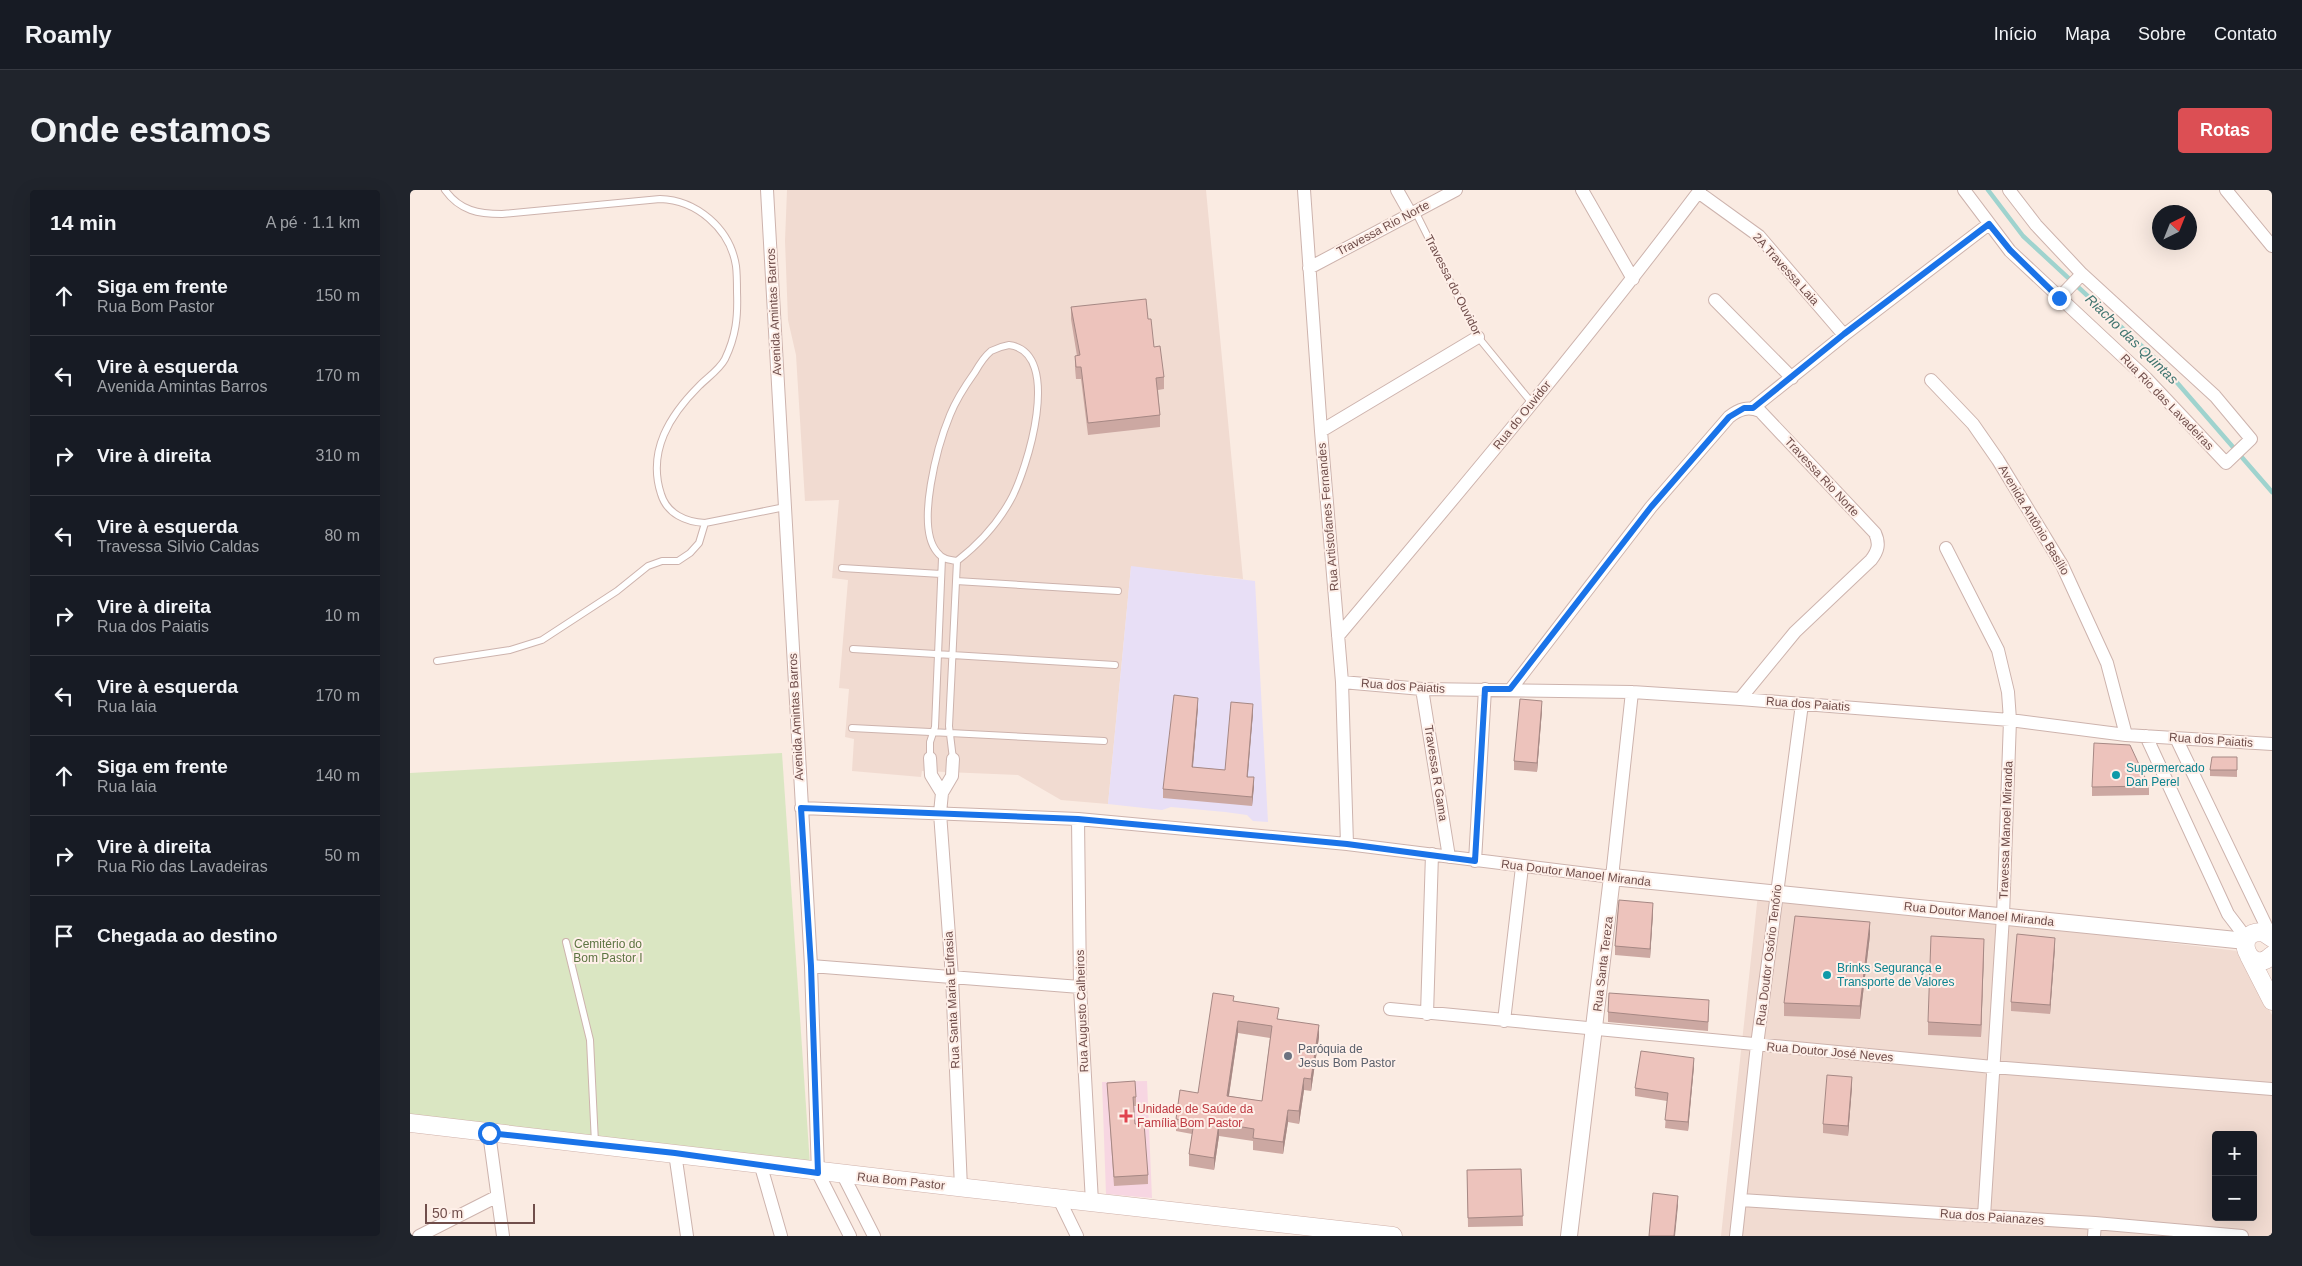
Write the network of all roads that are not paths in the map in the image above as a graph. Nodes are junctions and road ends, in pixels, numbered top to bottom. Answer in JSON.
{"nodes":[{"id":1,"x":445,"y":190,"type":"edge"},
{"id":2,"x":767,"y":190,"type":"edge"},
{"id":3,"x":1304,"y":190,"type":"edge"},
{"id":4,"x":1397,"y":190,"type":"edge"},
{"id":5,"x":1456,"y":190,"type":"edge"},
{"id":6,"x":1582,"y":190,"type":"edge"},
{"id":7,"x":1964,"y":190,"type":"edge"},
{"id":8,"x":2008,"y":190,"type":"edge"},
{"id":9,"x":2226,"y":190,"type":"edge"},
{"id":10,"x":1699,"y":191,"type":"edge"},
{"id":11,"x":1413,"y":212,"type":"junction"},
{"id":12,"x":1989,"y":224,"type":"junction"},
{"id":13,"x":2272,"y":246,"type":"edge"},
{"id":14,"x":1309,"y":268,"type":"junction"},
{"id":15,"x":2081,"y":275,"type":"junction"},
{"id":16,"x":1633,"y":279,"type":"junction"},
{"id":17,"x":2060,"y":297,"type":"junction"},
{"id":18,"x":1715,"y":300,"type":"dead end"},
{"id":19,"x":1844,"y":334,"type":"junction"},
{"id":20,"x":1478,"y":336,"type":"junction"},
{"id":21,"x":1792,"y":378,"type":"junction"},
{"id":22,"x":1931,"y":380,"type":"dead end"},
{"id":23,"x":1532,"y":403,"type":"junction"},
{"id":24,"x":1749,"y":408,"type":"junction"},
{"id":25,"x":1321,"y":431,"type":"junction"},
{"id":26,"x":785,"y":508,"type":"junction"},
{"id":27,"x":705,"y":523,"type":"junction"},
{"id":28,"x":1946,"y":548,"type":"dead end"},
{"id":29,"x":942,"y":558,"type":"junction"},
{"id":30,"x":957,"y":561,"type":"junction"},
{"id":31,"x":842,"y":568,"type":"dead end"},
{"id":32,"x":941,"y":574,"type":"junction"},
{"id":33,"x":956,"y":581,"type":"junction"},
{"id":34,"x":1118,"y":591,"type":"dead end"},
{"id":35,"x":1338,"y":636,"type":"junction"},
{"id":36,"x":854,"y":649,"type":"dead end"},
{"id":37,"x":938,"y":655,"type":"junction"},
{"id":38,"x":952,"y":656,"type":"junction"},
{"id":39,"x":437,"y":662,"type":"dead end"},
{"id":40,"x":1115,"y":665,"type":"dead end"},
{"id":41,"x":1342,"y":682,"type":"junction"},
{"id":42,"x":1422,"y":689,"type":"junction"},
{"id":43,"x":1485,"y":689,"type":"junction"},
{"id":44,"x":1510,"y":689,"type":"junction"},
{"id":45,"x":1632,"y":692,"type":"junction"},
{"id":46,"x":1740,"y":699,"type":"junction"},
{"id":47,"x":1802,"y":704,"type":"junction"},
{"id":48,"x":2010,"y":720,"type":"junction"},
{"id":49,"x":852,"y":728,"type":"dead end"},
{"id":50,"x":933,"y":732,"type":"junction"},
{"id":51,"x":950,"y":733,"type":"junction"},
{"id":52,"x":2126,"y":735,"type":"junction"},
{"id":53,"x":2146,"y":736,"type":"junction"},
{"id":54,"x":2176,"y":738,"type":"junction"},
{"id":55,"x":1104,"y":741,"type":"dead end"},
{"id":56,"x":2272,"y":744,"type":"edge"},
{"id":57,"x":930,"y":758,"type":"joint"},
{"id":58,"x":953,"y":759,"type":"joint"},
{"id":59,"x":942,"y":793,"type":"junction"},
{"id":60,"x":801,"y":808,"type":"junction"},
{"id":61,"x":940,"y":813,"type":"junction"},
{"id":62,"x":1078,"y":819,"type":"junction"},
{"id":63,"x":1347,"y":844,"type":"junction"},
{"id":64,"x":1432,"y":854,"type":"junction"},
{"id":65,"x":1449,"y":857,"type":"junction"},
{"id":66,"x":1475,"y":861,"type":"junction"},
{"id":67,"x":1522,"y":868,"type":"junction"},
{"id":68,"x":1612,"y":878,"type":"junction"},
{"id":69,"x":1777,"y":895,"type":"junction"},
{"id":70,"x":2003,"y":916,"type":"junction"},
{"id":71,"x":2272,"y":937,"type":"edge"},
{"id":72,"x":566,"y":942,"type":"dead end"},
{"id":73,"x":2247,"y":947,"type":"junction"},
{"id":74,"x":2272,"y":957,"type":"edge"},
{"id":75,"x":811,"y":966,"type":"junction"},
{"id":76,"x":952,"y":977,"type":"junction"},
{"id":77,"x":1080,"y":987,"type":"junction"},
{"id":78,"x":2272,"y":1000,"type":"edge"},
{"id":79,"x":1390,"y":1009,"type":"dead end"},
{"id":80,"x":1427,"y":1014,"type":"junction"},
{"id":81,"x":1504,"y":1021,"type":"junction"},
{"id":82,"x":1595,"y":1028,"type":"junction"},
{"id":83,"x":1757,"y":1045,"type":"junction"},
{"id":84,"x":1993,"y":1067,"type":"junction"},
{"id":85,"x":2272,"y":1089,"type":"edge"},
{"id":86,"x":410,"y":1123,"type":"edge"},
{"id":87,"x":489,"y":1133,"type":"junction"},
{"id":88,"x":595,"y":1144,"type":"junction"},
{"id":89,"x":675,"y":1153,"type":"junction"},
{"id":90,"x":760,"y":1164,"type":"junction"},
{"id":91,"x":818,"y":1173,"type":"junction"},
{"id":92,"x":843,"y":1174,"type":"junction"},
{"id":93,"x":961,"y":1188,"type":"junction"},
{"id":94,"x":496,"y":1197,"type":"junction"},
{"id":95,"x":1058,"y":1197,"type":"junction"},
{"id":96,"x":1741,"y":1200,"type":"junction"},
{"id":97,"x":1092,"y":1202,"type":"junction"},
{"id":98,"x":1984,"y":1216,"type":"junction"},
{"id":99,"x":2094,"y":1230,"type":"edge"},
{"id":100,"x":419,"y":1236,"type":"edge"},
{"id":101,"x":503,"y":1236,"type":"edge"},
{"id":102,"x":687,"y":1236,"type":"edge"},
{"id":103,"x":781,"y":1236,"type":"edge"},
{"id":104,"x":850,"y":1236,"type":"edge"},
{"id":105,"x":874,"y":1236,"type":"edge"},
{"id":106,"x":1077,"y":1236,"type":"edge"},
{"id":107,"x":1393,"y":1236,"type":"edge"},
{"id":108,"x":1569,"y":1236,"type":"edge"},
{"id":109,"x":1736,"y":1236,"type":"edge"},
{"id":110,"x":2242,"y":1236,"type":"edge"}],
"edges":[{"from":1,"to":27,"type":"lane"},
{"from":2,"to":26,"type":"street","name":"Avenida Amintas Barros"},
{"from":3,"to":14,"type":"street","name":"Rua Artistofanes Fernandes"},
{"from":4,"to":11,"type":"street","name":"Travessa do Ouvidor"},
{"from":5,"to":11,"type":"street","name":"Travessa Rio Norte"},
{"from":6,"to":16,"type":"street"},
{"from":7,"to":12,"type":"street","name":"Rua Rio das Lavadeiras"},
{"from":8,"to":15,"type":"street"},
{"from":9,"to":13,"type":"street"},
{"from":10,"to":16,"type":"street","name":"Rua do Ouvidor"},
{"from":10,"to":19,"type":"street","name":"2A Travessa Laia"},
{"from":11,"to":14,"type":"street","name":"Travessa Rio Norte"},
{"from":11,"to":20,"type":"lane","name":"Travessa do Ouvidor"},
{"from":12,"to":17,"type":"street","name":"Rua Rio das Lavadeiras"},
{"from":12,"to":19,"type":"street"},
{"from":14,"to":25,"type":"street","name":"Rua Artistofanes Fernandes"},
{"from":15,"to":17,"type":"street"},
{"from":15,"to":17,"type":"street","name":"Rua Rio das Lavadeiras"},
{"from":16,"to":23,"type":"street","name":"Rua do Ouvidor"},
{"from":18,"to":21,"type":"street"},
{"from":19,"to":21,"type":"street"},
{"from":20,"to":23,"type":"lane","name":"Travessa do Ouvidor"},
{"from":20,"to":25,"type":"street"},
{"from":21,"to":24,"type":"street"},
{"from":22,"to":52,"type":"street","name":"Avenida Antônio Basílio"},
{"from":23,"to":35,"type":"street","name":"Rua do Ouvidor"},
{"from":24,"to":44,"type":"street"},
{"from":24,"to":46,"type":"street","name":"Travessa Rio Norte"},
{"from":25,"to":35,"type":"street","name":"Rua Artistofanes Fernandes"},
{"from":26,"to":27,"type":"lane"},
{"from":26,"to":60,"type":"street","name":"Avenida Amintas Barros"},
{"from":27,"to":39,"type":"lane"},
{"from":28,"to":48,"type":"street","name":"Travessa Manoel Miranda"},
{"from":29,"to":30,"type":"lane"},
{"from":29,"to":30,"type":"lane"},
{"from":29,"to":32,"type":"lane"},
{"from":30,"to":33,"type":"lane"},
{"from":31,"to":32,"type":"lane"},
{"from":32,"to":37,"type":"lane"},
{"from":33,"to":34,"type":"lane"},
{"from":33,"to":38,"type":"lane"},
{"from":35,"to":41,"type":"street","name":"Rua Artistofanes Fernandes"},
{"from":36,"to":37,"type":"lane"},
{"from":37,"to":38,"type":"lane"},
{"from":37,"to":50,"type":"lane"},
{"from":38,"to":40,"type":"lane"},
{"from":38,"to":51,"type":"lane"},
{"from":41,"to":42,"type":"street","name":"Rua dos Paiatis"},
{"from":41,"to":63,"type":"street","name":"Rua Artistofanes Fernandes"},
{"from":42,"to":43,"type":"street","name":"Rua dos Paiatis"},
{"from":42,"to":65,"type":"street","name":"Travessa R Gama"},
{"from":43,"to":44,"type":"street","name":"Rua dos Paiatis"},
{"from":43,"to":66,"type":"street"},
{"from":44,"to":45,"type":"street","name":"Rua dos Paiatis"},
{"from":45,"to":46,"type":"street","name":"Rua dos Paiatis"},
{"from":45,"to":68,"type":"street","name":"Rua Santa Tereza"},
{"from":46,"to":47,"type":"street","name":"Rua dos Paiatis"},
{"from":47,"to":48,"type":"street","name":"Rua dos Paiatis"},
{"from":47,"to":69,"type":"street","name":"Rua Doutor Osório Tenório"},
{"from":48,"to":52,"type":"street","name":"Rua dos Paiatis"},
{"from":48,"to":70,"type":"street","name":"Travessa Manoel Miranda"},
{"from":49,"to":50,"type":"lane"},
{"from":50,"to":51,"type":"lane"},
{"from":50,"to":57,"type":"lane"},
{"from":51,"to":55,"type":"lane"},
{"from":51,"to":58,"type":"lane"},
{"from":52,"to":53,"type":"street","name":"Rua dos Paiatis"},
{"from":53,"to":54,"type":"street","name":"Rua dos Paiatis"},
{"from":53,"to":73,"type":"street"},
{"from":54,"to":56,"type":"street","name":"Rua dos Paiatis"},
{"from":54,"to":71,"type":"street"},
{"from":57,"to":59,"type":"street"},
{"from":58,"to":59,"type":"street"},
{"from":59,"to":61,"type":"street","name":"Rua Santa Maria Eufrasia"},
{"from":60,"to":61,"type":"street","name":"Rua Doutor Manoel Miranda"},
{"from":60,"to":75,"type":"street","name":"Avenida Amintas Barros"},
{"from":61,"to":62,"type":"street","name":"Rua Doutor Manoel Miranda"},
{"from":61,"to":76,"type":"street","name":"Rua Santa Maria Eufrasia"},
{"from":62,"to":63,"type":"street","name":"Rua Doutor Manoel Miranda"},
{"from":62,"to":77,"type":"street","name":"Rua Augusto Calheiros"},
{"from":63,"to":64,"type":"street","name":"Rua Doutor Manoel Miranda"},
{"from":64,"to":65,"type":"street","name":"Rua Doutor Manoel Miranda"},
{"from":64,"to":80,"type":"street"},
{"from":65,"to":66,"type":"street","name":"Rua Doutor Manoel Miranda"},
{"from":66,"to":67,"type":"street","name":"Rua Doutor Manoel Miranda"},
{"from":67,"to":68,"type":"street","name":"Rua Doutor Manoel Miranda"},
{"from":67,"to":81,"type":"street"},
{"from":68,"to":69,"type":"street","name":"Rua Doutor Manoel Miranda"},
{"from":68,"to":82,"type":"street","name":"Rua Santa Tereza"},
{"from":69,"to":70,"type":"street","name":"Rua Doutor Manoel Miranda"},
{"from":69,"to":83,"type":"street","name":"Rua Doutor Osório Tenório"},
{"from":70,"to":73,"type":"street","name":"Rua Doutor Manoel Miranda"},
{"from":70,"to":84,"type":"street","name":"Travessa Manoel Miranda"},
{"from":71,"to":73,"type":"main road"},
{"from":72,"to":88,"type":"lane"},
{"from":73,"to":74,"type":"main road"},
{"from":73,"to":78,"type":"main road"},
{"from":75,"to":76,"type":"street"},
{"from":75,"to":91,"type":"street","name":"Avenida Amintas Barros"},
{"from":76,"to":77,"type":"street"},
{"from":76,"to":93,"type":"street","name":"Rua Santa Maria Eufrasia"},
{"from":77,"to":97,"type":"street","name":"Rua Augusto Calheiros"},
{"from":79,"to":80,"type":"street","name":"Rua Doutor José Neves"},
{"from":80,"to":81,"type":"street","name":"Rua Doutor José Neves"},
{"from":81,"to":82,"type":"street","name":"Rua Doutor José Neves"},
{"from":82,"to":83,"type":"street","name":"Rua Doutor José Neves"},
{"from":82,"to":108,"type":"street","name":"Rua Santa Tereza"},
{"from":83,"to":84,"type":"street","name":"Rua Doutor José Neves"},
{"from":83,"to":96,"type":"street","name":"Rua Doutor Osório Tenório"},
{"from":84,"to":85,"type":"street","name":"Rua Doutor José Neves"},
{"from":84,"to":98,"type":"street","name":"Travessa Manoel Miranda"},
{"from":86,"to":87,"type":"main road","name":"Rua Bom Pastor"},
{"from":87,"to":88,"type":"main road","name":"Rua Bom Pastor"},
{"from":87,"to":94,"type":"street"},
{"from":88,"to":89,"type":"main road","name":"Rua Bom Pastor"},
{"from":89,"to":90,"type":"main road","name":"Rua Bom Pastor"},
{"from":89,"to":102,"type":"street"},
{"from":90,"to":91,"type":"main road","name":"Rua Bom Pastor"},
{"from":90,"to":103,"type":"street"},
{"from":91,"to":92,"type":"main road","name":"Rua Bom Pastor"},
{"from":91,"to":104,"type":"street","name":"Avenida Amintas Barros"},
{"from":92,"to":93,"type":"main road","name":"Rua Bom Pastor"},
{"from":92,"to":105,"type":"street"},
{"from":93,"to":95,"type":"main road","name":"Rua Bom Pastor"},
{"from":94,"to":100,"type":"street"},
{"from":94,"to":101,"type":"street"},
{"from":95,"to":97,"type":"main road","name":"Rua Bom Pastor"},
{"from":95,"to":106,"type":"street"},
{"from":96,"to":98,"type":"street","name":"Rua dos Paianazes"},
{"from":96,"to":109,"type":"street","name":"Rua Doutor Osório Tenório"},
{"from":97,"to":107,"type":"main road","name":"Rua Bom Pastor"},
{"from":98,"to":99,"type":"street","name":"Rua dos Paianazes"},
{"from":99,"to":110,"type":"street","name":"Rua dos Paianazes"}]}
